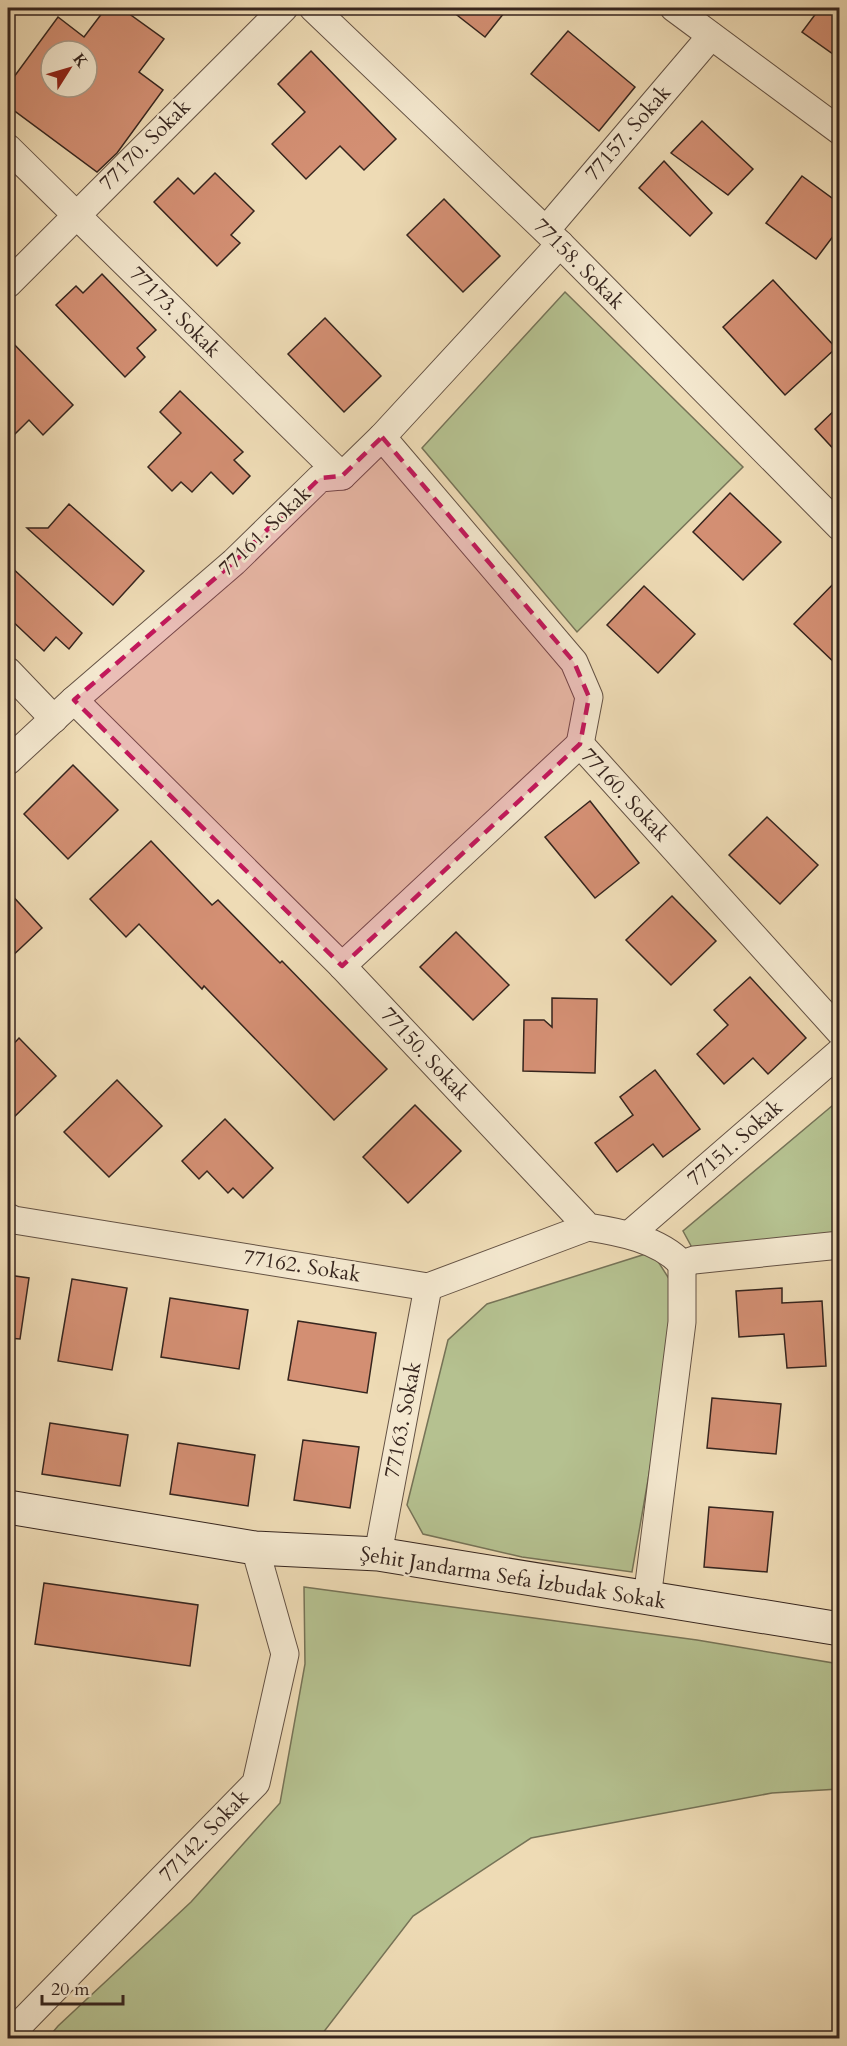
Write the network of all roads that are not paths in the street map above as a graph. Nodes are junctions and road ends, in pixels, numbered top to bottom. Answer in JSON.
{"nodes":[{"id":1,"x":284,"y":8,"type":"edge"},
{"id":2,"x":313,"y":8,"type":"edge"},
{"id":3,"x":674,"y":8,"type":"edge"},
{"id":4,"x":711,"y":36,"type":"junction"},
{"id":5,"x":840,"y":131,"type":"edge"},
{"id":6,"x":8,"y":148,"type":"edge"},
{"id":7,"x":76,"y":214,"type":"junction"},
{"id":8,"x":553,"y":237,"type":"junction"},
{"id":9,"x":8,"y":284,"type":"edge"},
{"id":10,"x":382,"y":437,"type":"junction"},
{"id":11,"x":342,"y":476,"type":"junction"},
{"id":12,"x":840,"y":526,"type":"edge"},
{"id":13,"x":8,"y":671,"type":"edge"},
{"id":14,"x":74,"y":700,"type":"junction"},
{"id":15,"x":54,"y":719,"type":"junction"},
{"id":16,"x":580,"y":744,"type":"junction"},
{"id":17,"x":8,"y":761,"type":"edge"},
{"id":18,"x":342,"y":966,"type":"junction"},
{"id":19,"x":840,"y":1032,"type":"edge"},
{"id":20,"x":840,"y":1052,"type":"edge"},
{"id":21,"x":8,"y":1217,"type":"edge"},
{"id":22,"x":588,"y":1227,"type":"junction"},
{"id":23,"x":630,"y":1234,"type":"junction"},
{"id":24,"x":840,"y":1245,"type":"edge"},
{"id":25,"x":681,"y":1264,"type":"junction"},
{"id":26,"x":428,"y":1287,"type":"junction"},
{"id":27,"x":8,"y":1507,"type":"edge"},
{"id":28,"x":255,"y":1548,"type":"junction"},
{"id":29,"x":378,"y":1554,"type":"junction"},
{"id":30,"x":647,"y":1599,"type":"junction"},
{"id":31,"x":840,"y":1629,"type":"edge"},
{"id":32,"x":14,"y":2021,"type":"edge"}],
"edges":[{"from":1,"to":7,"type":"street","name":"77170. Sokak"},
{"from":2,"to":8,"type":"street","name":"77158. Sokak"},
{"from":3,"to":4,"type":"street"},
{"from":4,"to":5,"type":"street"},
{"from":4,"to":8,"type":"street","name":"77157. Sokak"},
{"from":6,"to":7,"type":"street","name":"77173. Sokak"},
{"from":7,"to":9,"type":"street","name":"77170. Sokak"},
{"from":7,"to":11,"type":"street","name":"77173. Sokak"},
{"from":8,"to":10,"type":"street","name":"77161. Sokak"},
{"from":8,"to":12,"type":"street","name":"77158. Sokak"},
{"from":10,"to":11,"type":"street","name":"77161. Sokak"},
{"from":10,"to":16,"type":"street"},
{"from":11,"to":14,"type":"street","name":"77161. Sokak"},
{"from":13,"to":15,"type":"street"},
{"from":14,"to":15,"type":"street","name":"77161. Sokak"},
{"from":14,"to":18,"type":"street","name":"77150. Sokak"},
{"from":15,"to":17,"type":"street","name":"77161. Sokak"},
{"from":16,"to":18,"type":"street","name":"77160. Sokak"},
{"from":16,"to":19,"type":"street","name":"77160. Sokak"},
{"from":18,"to":22,"type":"street","name":"77150. Sokak"},
{"from":20,"to":23,"type":"street","name":"77151. Sokak"},
{"from":21,"to":26,"type":"street","name":"77162. Sokak"},
{"from":22,"to":23,"type":"street"},
{"from":22,"to":26,"type":"street","name":"77162. Sokak"},
{"from":23,"to":25,"type":"street"},
{"from":24,"to":25,"type":"street"},
{"from":25,"to":30,"type":"street"},
{"from":26,"to":29,"type":"street","name":"77163. Sokak"},
{"from":27,"to":28,"type":"main road","name":"Şehit Jandarma Sefa İzbudak Sokak"},
{"from":28,"to":29,"type":"main road","name":"Şehit Jandarma Sefa İzbudak Sokak"},
{"from":28,"to":32,"type":"street","name":"77142. Sokak"},
{"from":29,"to":30,"type":"main road","name":"Şehit Jandarma Sefa İzbudak Sokak"},
{"from":30,"to":31,"type":"main road","name":"Şehit Jandarma Sefa İzbudak Sokak"}]}
